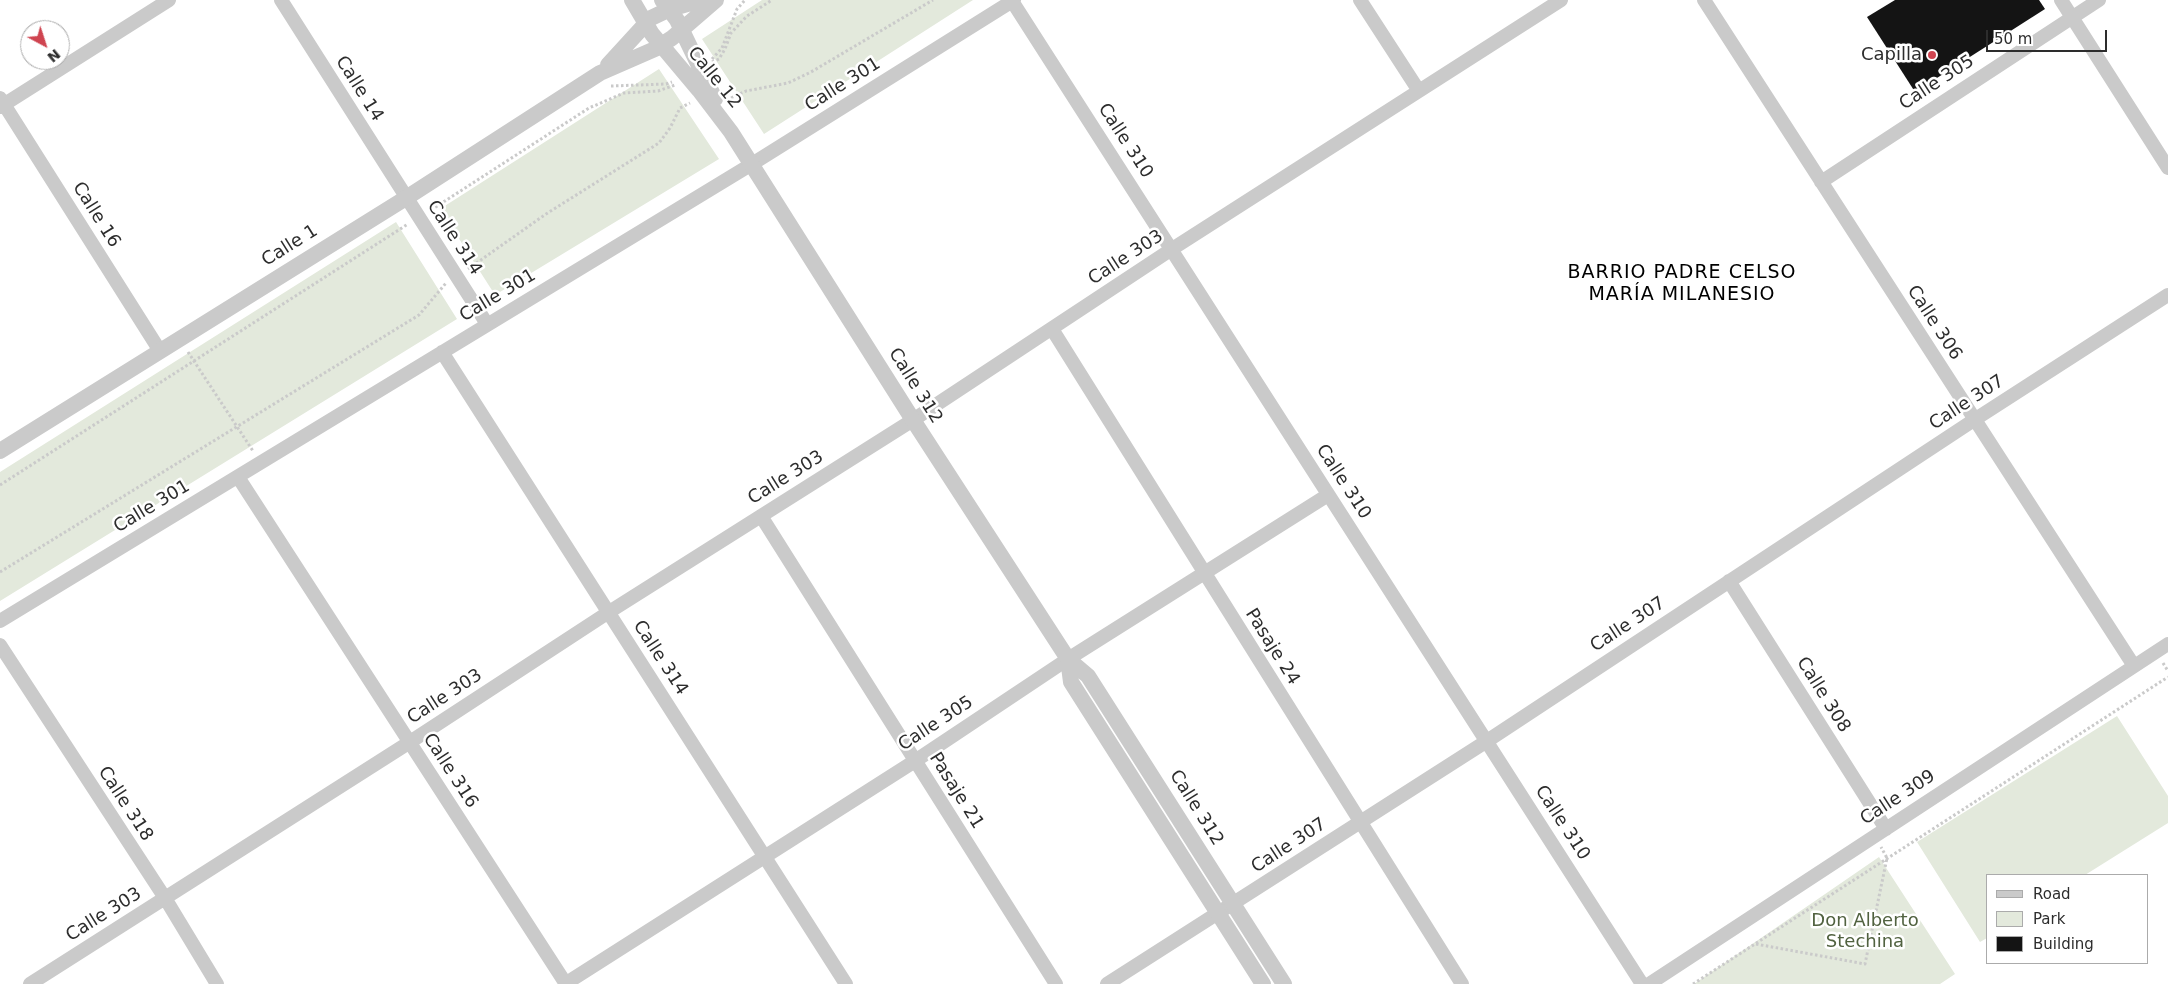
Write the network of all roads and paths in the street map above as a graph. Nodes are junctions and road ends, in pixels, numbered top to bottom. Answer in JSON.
{"nodes":[{"id":1,"x":169,"y":0,"type":"edge"},
{"id":2,"x":281,"y":0,"type":"edge"},
{"id":3,"x":632,"y":0,"type":"edge"},
{"id":4,"x":701,"y":0,"type":"edge"},
{"id":5,"x":716,"y":0,"type":"edge"},
{"id":6,"x":772,"y":0,"type":"edge"},
{"id":7,"x":1013,"y":0,"type":"edge"},
{"id":8,"x":1360,"y":0,"type":"edge"},
{"id":9,"x":1560,"y":0,"type":"edge"},
{"id":10,"x":1704,"y":0,"type":"edge"},
{"id":11,"x":2060,"y":0,"type":"edge"},
{"id":12,"x":2100,"y":0,"type":"edge"},
{"id":13,"x":666,"y":5,"type":"edge"},
{"id":14,"x":2072,"y":18,"type":"junction"},
{"id":15,"x":646,"y":23,"type":"junction"},
{"id":16,"x":681,"y":30,"type":"junction"},
{"id":17,"x":661,"y":45,"type":"junction"},
{"id":18,"x":600,"y":73,"type":"junction"},
{"id":19,"x":694,"y":73,"type":"junction"},
{"id":20,"x":1419,"y":91,"type":"junction"},
{"id":21,"x":1,"y":103,"type":"edge"},
{"id":22,"x":732,"y":132,"type":"joint"},
{"id":23,"x":752,"y":164,"type":"junction"},
{"id":24,"x":2168,"y":168,"type":"edge"},
{"id":25,"x":1821,"y":182,"type":"junction"},
{"id":26,"x":406,"y":198,"type":"junction"},
{"id":27,"x":419,"y":218,"type":"junction"},
{"id":28,"x":1172,"y":249,"type":"junction"},
{"id":29,"x":2168,"y":295,"type":"edge"},
{"id":30,"x":487,"y":324,"type":"junction"},
{"id":31,"x":1052,"y":329,"type":"junction"},
{"id":32,"x":179,"y":339,"type":"junction"},
{"id":33,"x":160,"y":351,"type":"junction"},
{"id":34,"x":442,"y":352,"type":"junction"},
{"id":35,"x":194,"y":360,"type":"junction"},
{"id":36,"x":913,"y":420,"type":"junction"},
{"id":37,"x":1974,"y":420,"type":"junction"},
{"id":38,"x":0,"y":451,"type":"edge"},
{"id":39,"x":261,"y":463,"type":"junction"},
{"id":40,"x":238,"y":477,"type":"junction"},
{"id":41,"x":0,"y":484,"type":"edge"},
{"id":42,"x":1328,"y":495,"type":"junction"},
{"id":43,"x":761,"y":516,"type":"junction"},
{"id":44,"x":1204,"y":574,"type":"junction"},
{"id":45,"x":1729,"y":581,"type":"junction"},
{"id":46,"x":609,"y":612,"type":"junction"},
{"id":47,"x":0,"y":621,"type":"edge"},
{"id":48,"x":2168,"y":644,"type":"edge"},
{"id":49,"x":0,"y":645,"type":"edge"},
{"id":50,"x":1068,"y":659,"type":"junction"},
{"id":51,"x":2134,"y":666,"type":"junction"},
{"id":52,"x":2168,"y":677,"type":"edge"},
{"id":53,"x":1487,"y":741,"type":"junction"},
{"id":54,"x":410,"y":742,"type":"junction"},
{"id":55,"x":915,"y":761,"type":"junction"},
{"id":56,"x":1360,"y":822,"type":"junction"},
{"id":57,"x":1886,"y":828,"type":"junction"},
{"id":58,"x":1874,"y":836,"type":"junction"},
{"id":59,"x":764,"y":855,"type":"junction"},
{"id":60,"x":1887,"y":858,"type":"junction"},
{"id":61,"x":164,"y":898,"type":"junction"},
{"id":62,"x":1233,"y":904,"type":"junction"},
{"id":63,"x":1218,"y":914,"type":"junction"},
{"id":64,"x":1755,"y":944,"type":"junction"},
{"id":65,"x":30,"y":984,"type":"edge"},
{"id":66,"x":218,"y":984,"type":"edge"},
{"id":67,"x":566,"y":984,"type":"edge"},
{"id":68,"x":846,"y":984,"type":"edge"},
{"id":69,"x":1056,"y":984,"type":"edge"},
{"id":70,"x":1107,"y":984,"type":"edge"},
{"id":71,"x":1263,"y":984,"type":"edge"},
{"id":72,"x":1284,"y":984,"type":"edge"},
{"id":73,"x":1462,"y":984,"type":"edge"},
{"id":74,"x":1642,"y":984,"type":"edge"},
{"id":75,"x":1649,"y":984,"type":"edge"},
{"id":76,"x":1693,"y":984,"type":"edge"}],
"edges":[{"from":1,"to":21,"type":"street"},
{"from":2,"to":26,"type":"street","name":"Calle 14"},
{"from":3,"to":15,"type":"street","name":"Calle 12"},
{"from":4,"to":13,"type":"street","name":"Calle 1"},
{"from":5,"to":16,"type":"street","name":"Calle 1"},
{"from":6,"to":19,"type":"path"},
{"from":7,"to":23,"type":"street","name":"Calle 301"},
{"from":7,"to":28,"type":"street","name":"Calle 310"},
{"from":8,"to":20,"type":"street"},
{"from":9,"to":20,"type":"street","name":"Calle 303"},
{"from":10,"to":25,"type":"street","name":"Calle 306"},
{"from":11,"to":14,"type":"street"},
{"from":12,"to":14,"type":"street","name":"Calle 305"},
{"from":13,"to":15,"type":"street","name":"Calle 1"},
{"from":13,"to":16,"type":"street","name":"Calle 12"},
{"from":14,"to":24,"type":"street"},
{"from":14,"to":25,"type":"street","name":"Calle 305"},
{"from":15,"to":17,"type":"street","name":"Calle 12"},
{"from":15,"to":18,"type":"street","name":"Calle 1"},
{"from":16,"to":17,"type":"street","name":"Calle 1"},
{"from":16,"to":19,"type":"street","name":"Calle 12"},
{"from":17,"to":18,"type":"street","name":"Calle 1"},
{"from":17,"to":19,"type":"street","name":"Calle 12"},
{"from":18,"to":26,"type":"street","name":"Calle 1"},
{"from":19,"to":22,"type":"street","name":"Calle 12"},
{"from":19,"to":27,"type":"path"},
{"from":20,"to":28,"type":"street","name":"Calle 303"},
{"from":21,"to":33,"type":"street","name":"Calle 16"},
{"from":22,"to":23,"type":"street","name":"Calle 312"},
{"from":23,"to":30,"type":"street","name":"Calle 301"},
{"from":23,"to":36,"type":"street","name":"Calle 312"},
{"from":25,"to":37,"type":"street","name":"Calle 306"},
{"from":26,"to":27,"type":"street","name":"Calle 314"},
{"from":26,"to":32,"type":"street","name":"Calle 1"},
{"from":27,"to":30,"type":"street","name":"Calle 314"},
{"from":27,"to":35,"type":"path"},
{"from":28,"to":31,"type":"street","name":"Calle 303"},
{"from":28,"to":42,"type":"street","name":"Calle 310"},
{"from":29,"to":37,"type":"street","name":"Calle 307"},
{"from":30,"to":34,"type":"street","name":"Calle 301"},
{"from":31,"to":36,"type":"street","name":"Calle 303"},
{"from":31,"to":44,"type":"street","name":"Pasaje 24"},
{"from":32,"to":33,"type":"street","name":"Calle 1"},
{"from":32,"to":35,"type":"path"},
{"from":33,"to":38,"type":"street","name":"Calle 1"},
{"from":34,"to":39,"type":"street","name":"Calle 301"},
{"from":34,"to":46,"type":"street","name":"Calle 314"},
{"from":35,"to":39,"type":"path"},
{"from":35,"to":41,"type":"path"},
{"from":36,"to":43,"type":"street","name":"Calle 303"},
{"from":36,"to":50,"type":"street","name":"Calle 312"},
{"from":37,"to":45,"type":"street","name":"Calle 307"},
{"from":37,"to":51,"type":"street","name":"Calle 306"},
{"from":39,"to":40,"type":"street","name":"Calle 301"},
{"from":40,"to":47,"type":"street","name":"Calle 301"},
{"from":40,"to":54,"type":"street","name":"Calle 316"},
{"from":42,"to":44,"type":"street","name":"Calle 305"},
{"from":42,"to":53,"type":"street","name":"Calle 310"},
{"from":43,"to":46,"type":"street","name":"Calle 303"},
{"from":43,"to":55,"type":"street","name":"Pasaje 21"},
{"from":44,"to":50,"type":"street","name":"Calle 305"},
{"from":44,"to":56,"type":"street","name":"Pasaje 24"},
{"from":45,"to":53,"type":"street","name":"Calle 307"},
{"from":45,"to":57,"type":"street","name":"Calle 308"},
{"from":46,"to":54,"type":"street","name":"Calle 303"},
{"from":46,"to":59,"type":"street","name":"Calle 314"},
{"from":48,"to":51,"type":"street","name":"Calle 309"},
{"from":49,"to":61,"type":"street","name":"Calle 318"},
{"from":50,"to":55,"type":"street","name":"Calle 305"},
{"from":50,"to":62,"type":"street","name":"Calle 312"},
{"from":50,"to":63,"type":"street","name":"Calle 312"},
{"from":51,"to":57,"type":"street","name":"Calle 309"},
{"from":52,"to":60,"type":"path"},
{"from":53,"to":56,"type":"street","name":"Calle 307"},
{"from":53,"to":74,"type":"street","name":"Calle 310"},
{"from":54,"to":61,"type":"street","name":"Calle 303"},
{"from":54,"to":67,"type":"street","name":"Calle 316"},
{"from":55,"to":59,"type":"street","name":"Calle 305"},
{"from":55,"to":69,"type":"street","name":"Pasaje 21"},
{"from":56,"to":62,"type":"street","name":"Calle 307"},
{"from":56,"to":73,"type":"street","name":"Pasaje 24"},
{"from":57,"to":58,"type":"street","name":"Calle 309"},
{"from":58,"to":60,"type":"path"},
{"from":58,"to":75,"type":"street","name":"Calle 309"},
{"from":59,"to":67,"type":"street","name":"Calle 305"},
{"from":59,"to":68,"type":"street","name":"Calle 314"},
{"from":60,"to":64,"type":"path"},
{"from":60,"to":64,"type":"path"},
{"from":61,"to":65,"type":"street","name":"Calle 303"},
{"from":61,"to":66,"type":"street","name":"Calle 318"},
{"from":62,"to":63,"type":"street","name":"Calle 307"},
{"from":62,"to":72,"type":"street","name":"Calle 312"},
{"from":63,"to":70,"type":"street","name":"Calle 307"},
{"from":63,"to":71,"type":"street","name":"Calle 312"},
{"from":64,"to":76,"type":"path"}]}
